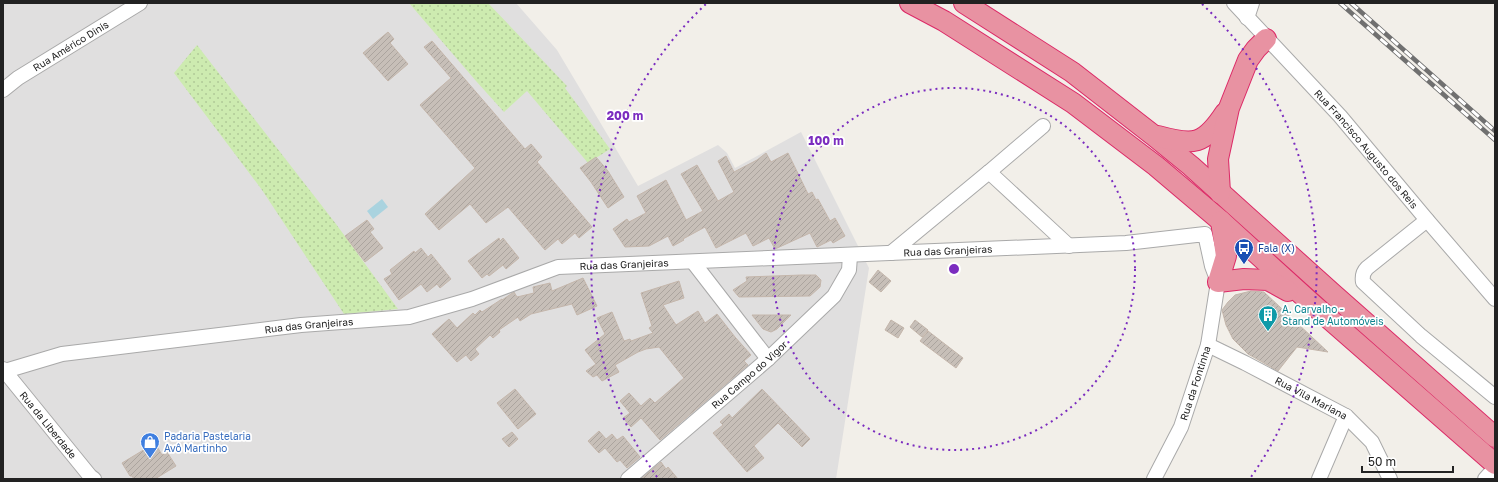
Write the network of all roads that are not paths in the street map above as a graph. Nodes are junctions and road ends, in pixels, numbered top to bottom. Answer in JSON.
{"nodes":[{"id":1,"x":140,"y":3,"type":"edge"},
{"id":2,"x":910,"y":3,"type":"edge"},
{"id":3,"x":964,"y":3,"type":"edge"},
{"id":4,"x":1234,"y":3,"type":"edge"},
{"id":5,"x":1252,"y":3,"type":"edge"},
{"id":6,"x":1247,"y":18,"type":"junction"},
{"id":7,"x":1266,"y":39,"type":"junction"},
{"id":8,"x":3,"y":90,"type":"edge"},
{"id":9,"x":1228,"y":108,"type":"junction"},
{"id":10,"x":1043,"y":126,"type":"dead end"},
{"id":11,"x":1153,"y":135,"type":"junction"},
{"id":12,"x":990,"y":172,"type":"junction"},
{"id":13,"x":1220,"y":193,"type":"junction"},
{"id":14,"x":1427,"y":220,"type":"junction"},
{"id":15,"x":1221,"y":221,"type":"junction"},
{"id":16,"x":1069,"y":246,"type":"junction"},
{"id":17,"x":891,"y":253,"type":"junction"},
{"id":18,"x":850,"y":256,"type":"junction"},
{"id":19,"x":693,"y":262,"type":"junction"},
{"id":20,"x":1218,"y":282,"type":"junction"},
{"id":21,"x":1495,"y":299,"type":"edge"},
{"id":22,"x":1310,"y":302,"type":"junction"},
{"id":23,"x":1208,"y":345,"type":"junction"},
{"id":24,"x":768,"y":359,"type":"junction"},
{"id":25,"x":4,"y":370,"type":"edge"},
{"id":26,"x":1495,"y":398,"type":"edge"},
{"id":27,"x":1346,"y":416,"type":"junction"},
{"id":28,"x":1495,"y":437,"type":"edge"},
{"id":29,"x":1495,"y":464,"type":"edge"},
{"id":30,"x":1495,"y":468,"type":"edge"},
{"id":31,"x":94,"y":479,"type":"edge"},
{"id":32,"x":628,"y":479,"type":"edge"},
{"id":33,"x":1154,"y":479,"type":"edge"},
{"id":34,"x":1319,"y":479,"type":"edge"},
{"id":35,"x":1390,"y":479,"type":"edge"},
{"id":36,"x":1485,"y":479,"type":"edge"}],
"edges":[{"from":1,"to":8,"type":"street","name":"Rua Américo Dinis"},
{"from":2,"to":15,"type":"highway"},
{"from":3,"to":11,"type":"highway"},
{"from":4,"to":6,"type":"street","name":"Rua Francisco Augusto dos Reis"},
{"from":5,"to":6,"type":"street"},
{"from":6,"to":7,"type":"street","name":"Rua Francisco Augusto dos Reis"},
{"from":7,"to":9,"type":"highway"},
{"from":7,"to":14,"type":"street","name":"Rua Francisco Augusto dos Reis"},
{"from":9,"to":11,"type":"highway"},
{"from":9,"to":13,"type":"highway"},
{"from":10,"to":12,"type":"street"},
{"from":11,"to":13,"type":"highway"},
{"from":12,"to":16,"type":"street"},
{"from":12,"to":17,"type":"street"},
{"from":13,"to":28,"type":"highway"},
{"from":14,"to":21,"type":"street","name":"Rua Francisco Augusto dos Reis"},
{"from":14,"to":26,"type":"street"},
{"from":15,"to":20,"type":"highway"},
{"from":15,"to":22,"type":"highway"},
{"from":16,"to":17,"type":"street","name":"Rua das Granjeiras"},
{"from":16,"to":20,"type":"street","name":"Rua das Granjeiras"},
{"from":17,"to":18,"type":"street","name":"Rua das Granjeiras"},
{"from":18,"to":19,"type":"street","name":"Rua das Granjeiras"},
{"from":18,"to":24,"type":"street","name":"Rua Campo do Vigor"},
{"from":19,"to":24,"type":"street"},
{"from":19,"to":25,"type":"street","name":"Rua das Granjeiras"},
{"from":20,"to":22,"type":"highway"},
{"from":20,"to":23,"type":"street","name":"Rua da Fontinha"},
{"from":22,"to":29,"type":"highway"},
{"from":23,"to":27,"type":"street","name":"Rua Vila Mariana"},
{"from":23,"to":33,"type":"street","name":"Rua da Fontinha"},
{"from":24,"to":32,"type":"street","name":"Rua Campo do Vigor"},
{"from":25,"to":31,"type":"street","name":"Rua da Liberdade"},
{"from":27,"to":34,"type":"street"},
{"from":27,"to":35,"type":"street","name":"Rua Vila Mariana"},
{"from":30,"to":36,"type":"street"}]}
